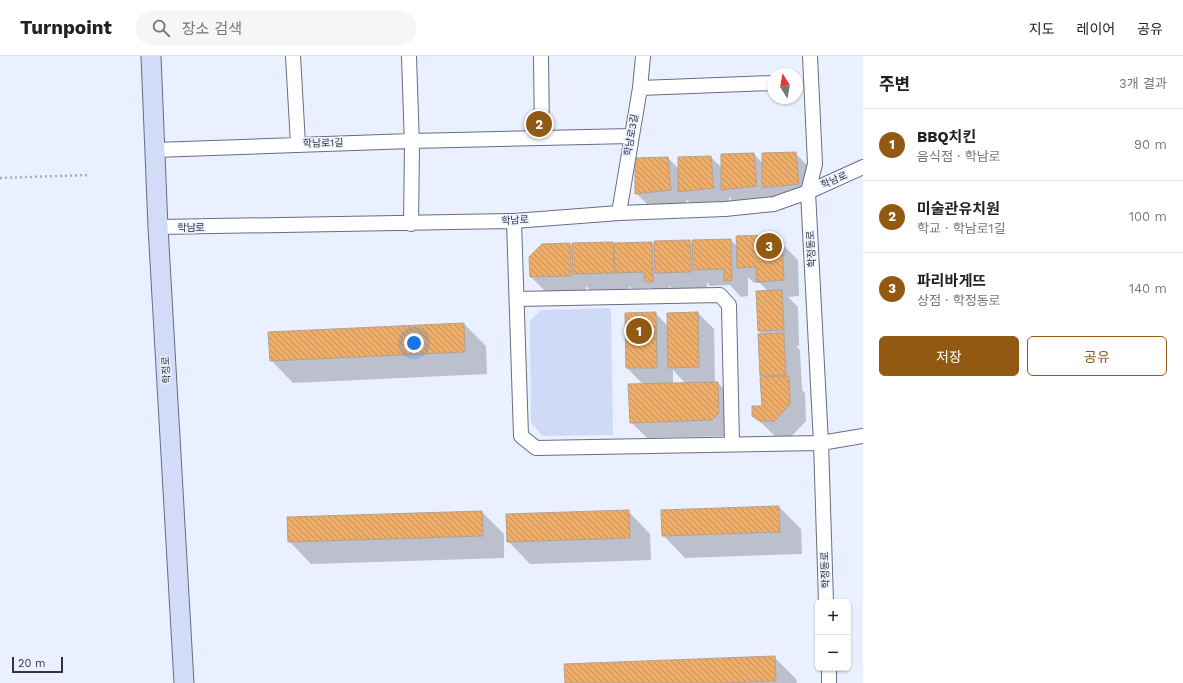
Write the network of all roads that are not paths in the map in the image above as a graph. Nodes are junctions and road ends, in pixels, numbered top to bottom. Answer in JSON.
{"nodes":[{"id":1,"x":151,"y":56,"type":"edge"},
{"id":2,"x":293,"y":56,"type":"edge"},
{"id":3,"x":409,"y":56,"type":"edge"},
{"id":4,"x":540,"y":56,"type":"edge"},
{"id":5,"x":643,"y":56,"type":"edge"},
{"id":6,"x":810,"y":56,"type":"edge"},
{"id":7,"x":804,"y":82,"type":"edge"},
{"id":8,"x":767,"y":83,"type":"edge"},
{"id":9,"x":640,"y":88,"type":"junction"},
{"id":10,"x":631,"y":136,"type":"junction"},
{"id":11,"x":542,"y":137,"type":"junction"},
{"id":12,"x":411,"y":141,"type":"junction"},
{"id":13,"x":298,"y":144,"type":"junction"},
{"id":14,"x":155,"y":150,"type":"junction"},
{"id":15,"x":863,"y":167,"type":"edge"},
{"id":16,"x":808,"y":192,"type":"junction"},
{"id":17,"x":618,"y":213,"type":"junction"},
{"id":18,"x":514,"y":221,"type":"junction"},
{"id":19,"x":411,"y":224,"type":"junction"},
{"id":20,"x":158,"y":227,"type":"junction"},
{"id":21,"x":517,"y":299,"type":"junction"},
{"id":22,"x":863,"y":436,"type":"edge"},
{"id":23,"x":820,"y":443,"type":"junction"},
{"id":24,"x":732,"y":444,"type":"junction"},
{"id":25,"x":826,"y":599,"type":"edge"},
{"id":26,"x":829,"y":671,"type":"edge"},
{"id":27,"x":184,"y":683,"type":"edge"},
{"id":28,"x":829,"y":683,"type":"edge"}],
"edges":[{"from":1,"to":14,"type":"main road","name":"학정로"},
{"from":2,"to":13,"type":"street","name":"학남로1길"},
{"from":3,"to":12,"type":"street"},
{"from":4,"to":11,"type":"street"},
{"from":5,"to":9,"type":"street","name":"학남로3길"},
{"from":6,"to":7,"type":"street","name":"학정동로"},
{"from":7,"to":16,"type":"street","name":"학정동로"},
{"from":8,"to":9,"type":"street"},
{"from":9,"to":10,"type":"street","name":"학남로3길"},
{"from":10,"to":11,"type":"street","name":"학남로1길"},
{"from":10,"to":17,"type":"street","name":"학남로3길"},
{"from":11,"to":12,"type":"street","name":"학남로1길"},
{"from":12,"to":13,"type":"street","name":"학남로1길"},
{"from":12,"to":19,"type":"street"},
{"from":13,"to":14,"type":"street"},
{"from":14,"to":20,"type":"main road","name":"학정로"},
{"from":15,"to":16,"type":"street","name":"학남로"},
{"from":16,"to":17,"type":"street","name":"학남로"},
{"from":16,"to":23,"type":"street","name":"학정동로"},
{"from":17,"to":18,"type":"street","name":"학남로"},
{"from":18,"to":19,"type":"street","name":"학남로"},
{"from":18,"to":21,"type":"street"},
{"from":19,"to":20,"type":"street","name":"학남로"},
{"from":20,"to":27,"type":"main road","name":"학정로"},
{"from":21,"to":24,"type":"street"},
{"from":21,"to":24,"type":"street"},
{"from":22,"to":23,"type":"street"},
{"from":23,"to":24,"type":"street"},
{"from":23,"to":25,"type":"street","name":"학정동로"},
{"from":26,"to":28,"type":"street"}]}
